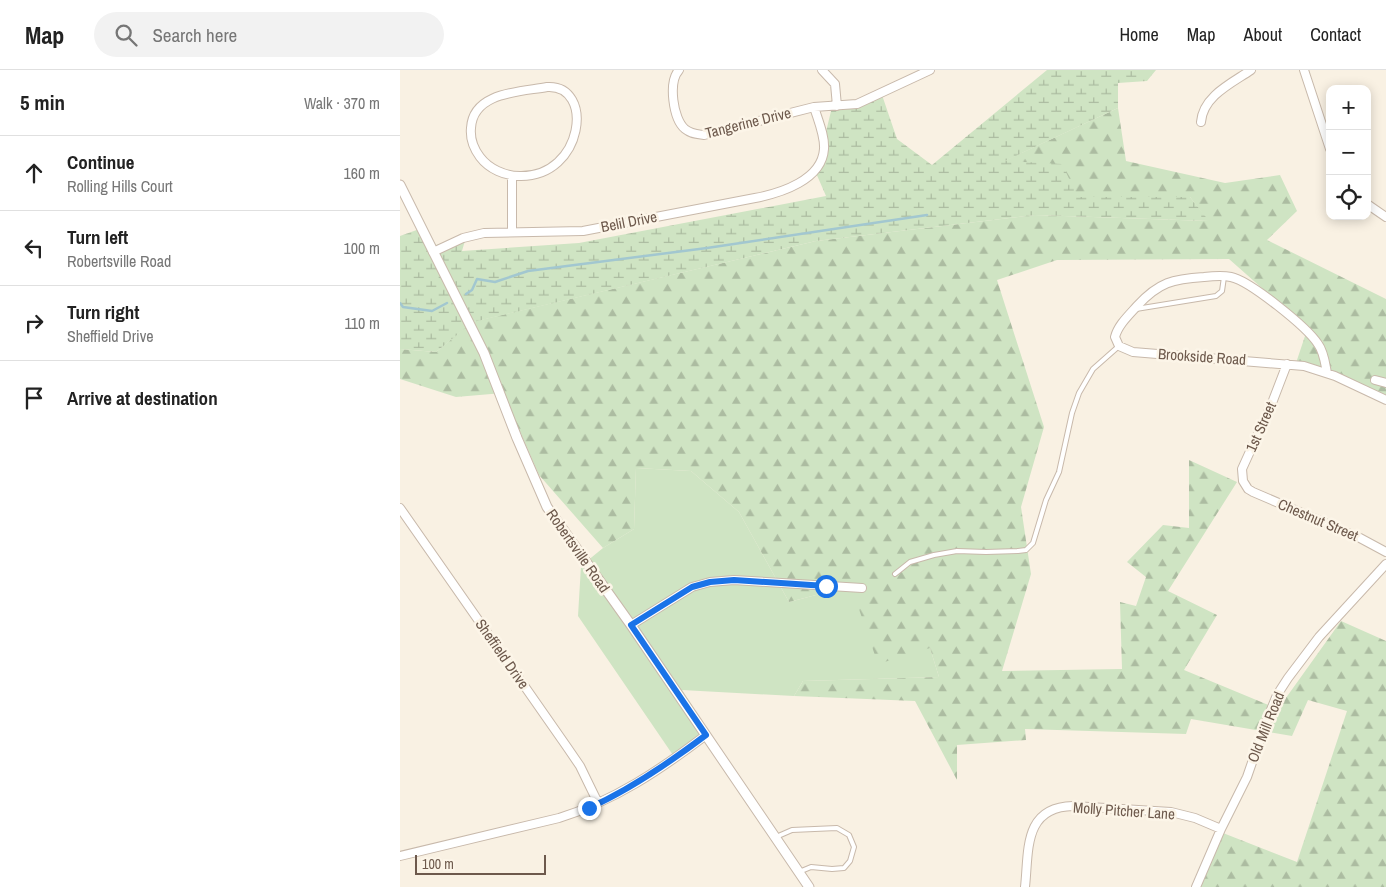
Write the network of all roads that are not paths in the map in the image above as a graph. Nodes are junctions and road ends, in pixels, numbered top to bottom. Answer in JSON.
{"nodes":[{"id":1,"x":679,"y":70,"type":"edge"},
{"id":2,"x":822,"y":70,"type":"edge"},
{"id":3,"x":927,"y":70,"type":"edge"},
{"id":4,"x":1251,"y":70,"type":"edge"},
{"id":5,"x":1304,"y":70,"type":"edge"},
{"id":6,"x":833,"y":106,"type":"junction"},
{"id":7,"x":814,"y":107,"type":"junction"},
{"id":8,"x":1201,"y":122,"type":"dead end"},
{"id":9,"x":1326,"y":137,"type":"edge"},
{"id":10,"x":512,"y":176,"type":"junction"},
{"id":11,"x":400,"y":185,"type":"edge"},
{"id":12,"x":1371,"y":207,"type":"edge"},
{"id":13,"x":1386,"y":217,"type":"edge"},
{"id":14,"x":512,"y":231,"type":"junction"},
{"id":15,"x":434,"y":252,"type":"junction"},
{"id":16,"x":1225,"y":276,"type":"junction"},
{"id":17,"x":1134,"y":309,"type":"junction"},
{"id":18,"x":1119,"y":346,"type":"junction"},
{"id":19,"x":1287,"y":364,"type":"junction"},
{"id":20,"x":1327,"y":373,"type":"junction"},
{"id":21,"x":1375,"y":380,"type":"dead end"},
{"id":22,"x":1386,"y":383,"type":"edge"},
{"id":23,"x":1386,"y":400,"type":"edge"},
{"id":24,"x":1248,"y":489,"type":"joint"},
{"id":25,"x":400,"y":508,"type":"edge"},
{"id":26,"x":1386,"y":552,"type":"edge"},
{"id":27,"x":1386,"y":564,"type":"edge"},
{"id":28,"x":895,"y":574,"type":"dead end"},
{"id":29,"x":862,"y":588,"type":"dead end"},
{"id":30,"x":631,"y":625,"type":"junction"},
{"id":31,"x":706,"y":735,"type":"junction"},
{"id":32,"x":598,"y":803,"type":"junction"},
{"id":33,"x":1221,"y":829,"type":"junction"},
{"id":34,"x":776,"y":837,"type":"junction"},
{"id":35,"x":400,"y":856,"type":"edge"},
{"id":36,"x":799,"y":872,"type":"junction"},
{"id":37,"x":809,"y":887,"type":"edge"},
{"id":38,"x":1025,"y":887,"type":"edge"},
{"id":39,"x":1196,"y":887,"type":"edge"}],
"edges":[{"from":1,"to":7,"type":"street","name":"Tangerine Drive"},
{"from":2,"to":6,"type":"street"},
{"from":3,"to":6,"type":"street"},
{"from":4,"to":8,"type":"street"},
{"from":5,"to":9,"type":"street"},
{"from":6,"to":7,"type":"street","name":"Tangerine Drive"},
{"from":7,"to":14,"type":"street","name":"Belil Drive"},
{"from":10,"to":10,"type":"street"},
{"from":10,"to":14,"type":"street"},
{"from":11,"to":15,"type":"street","name":"Robertsville Road"},
{"from":12,"to":13,"type":"street"},
{"from":14,"to":15,"type":"street","name":"Belil Drive"},
{"from":15,"to":30,"type":"street","name":"Robertsville Road"},
{"from":16,"to":17,"type":"street"},
{"from":16,"to":17,"type":"lane"},
{"from":16,"to":20,"type":"street"},
{"from":17,"to":18,"type":"street"},
{"from":18,"to":19,"type":"street","name":"Brookside Road"},
{"from":18,"to":28,"type":"lane"},
{"from":19,"to":20,"type":"street","name":"Brookside Road"},
{"from":19,"to":24,"type":"street","name":"1st Street"},
{"from":20,"to":23,"type":"street","name":"Brookside Road"},
{"from":21,"to":22,"type":"street"},
{"from":24,"to":26,"type":"street","name":"Chestnut Street"},
{"from":25,"to":32,"type":"street","name":"Sheffield Drive"},
{"from":27,"to":33,"type":"street","name":"Old Mill Road"},
{"from":29,"to":30,"type":"street"},
{"from":30,"to":31,"type":"street","name":"Robertsville Road"},
{"from":31,"to":32,"type":"street"},
{"from":31,"to":34,"type":"street","name":"Robertsville Road"},
{"from":32,"to":35,"type":"street"},
{"from":33,"to":38,"type":"street","name":"Molly Pitcher Lane"},
{"from":33,"to":39,"type":"street","name":"Old Mill Road"},
{"from":34,"to":36,"type":"street","name":"Robertsville Road"},
{"from":34,"to":36,"type":"lane"},
{"from":36,"to":37,"type":"street","name":"Robertsville Road"}]}
